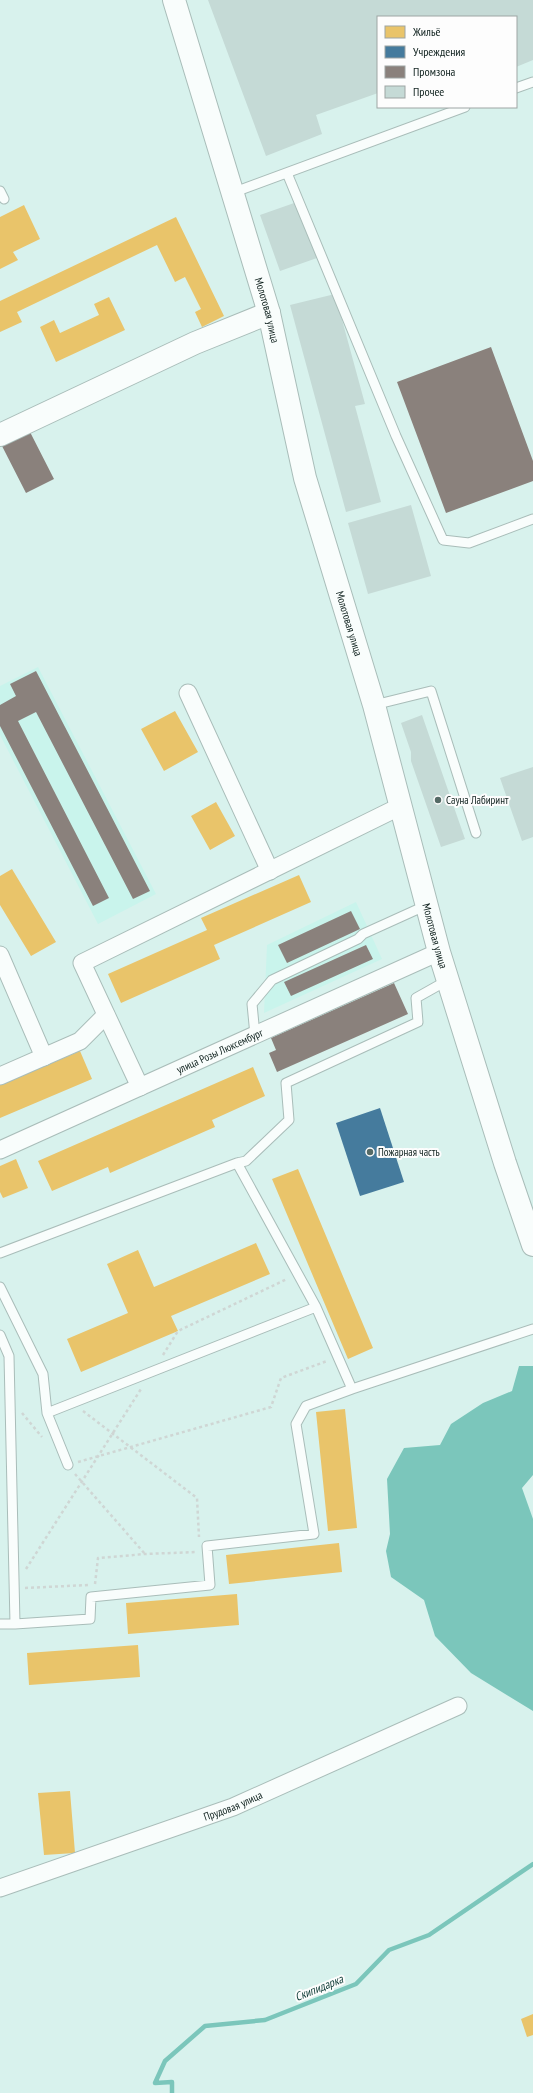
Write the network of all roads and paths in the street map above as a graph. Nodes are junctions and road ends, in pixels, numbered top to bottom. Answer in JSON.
{"nodes":[{"id":1,"x":174,"y":0,"type":"edge"},
{"id":2,"x":533,"y":82,"type":"edge"},
{"id":3,"x":517,"y":88,"type":"edge"},
{"id":4,"x":461,"y":108,"type":"edge"},
{"id":5,"x":287,"y":173,"type":"junction"},
{"id":6,"x":232,"y":193,"type":"junction"},
{"id":7,"x":269,"y":313,"type":"junction"},
{"id":8,"x":0,"y":435,"type":"edge"},
{"id":9,"x":533,"y":519,"type":"edge"},
{"id":10,"x":188,"y":693,"type":"dead end"},
{"id":11,"x":374,"y":705,"type":"junction"},
{"id":12,"x":400,"y":806,"type":"junction"},
{"id":13,"x":476,"y":833,"type":"dead end"},
{"id":14,"x":270,"y":871,"type":"junction"},
{"id":15,"x":427,"y":905,"type":"junction"},
{"id":16,"x":439,"y":952,"type":"junction"},
{"id":17,"x":0,"y":955,"type":"edge"},
{"id":18,"x":448,"y":980,"type":"junction"},
{"id":19,"x":106,"y":1015,"type":"junction"},
{"id":20,"x":255,"y":1035,"type":"junction"},
{"id":21,"x":44,"y":1057,"type":"junction"},
{"id":22,"x":0,"y":1076,"type":"edge"},
{"id":23,"x":140,"y":1087,"type":"junction"},
{"id":24,"x":0,"y":1150,"type":"edge"},
{"id":25,"x":237,"y":1163,"type":"junction"},
{"id":26,"x":533,"y":1245,"type":"edge"},
{"id":27,"x":0,"y":1253,"type":"edge"},
{"id":28,"x":298,"y":1274,"type":"junction"},
{"id":29,"x":0,"y":1287,"type":"edge"},
{"id":30,"x":316,"y":1307,"type":"junction"},
{"id":31,"x":533,"y":1328,"type":"edge"},
{"id":32,"x":0,"y":1335,"type":"edge"},
{"id":33,"x":338,"y":1357,"type":"junction"},
{"id":34,"x":152,"y":1372,"type":"junction"},
{"id":35,"x":352,"y":1389,"type":"junction"},
{"id":36,"x":10,"y":1399,"type":"junction"},
{"id":37,"x":72,"y":1403,"type":"junction"},
{"id":38,"x":48,"y":1413,"type":"junction"},
{"id":39,"x":113,"y":1434,"type":"junction"},
{"id":40,"x":46,"y":1441,"type":"dead end"},
{"id":41,"x":131,"y":1447,"type":"junction"},
{"id":42,"x":98,"y":1456,"type":"junction"},
{"id":43,"x":70,"y":1468,"type":"junction"},
{"id":44,"x":82,"y":1482,"type":"junction"},
{"id":45,"x":199,"y":1544,"type":"dead end"},
{"id":46,"x":200,"y":1552,"type":"dead end"},
{"id":47,"x":145,"y":1554,"type":"junction"},
{"id":48,"x":14,"y":1588,"type":"junction"},
{"id":49,"x":0,"y":1624,"type":"edge"},
{"id":50,"x":15,"y":1624,"type":"junction"},
{"id":51,"x":458,"y":1706,"type":"dead end"},
{"id":52,"x":0,"y":1888,"type":"edge"}],
"edges":[{"from":1,"to":6,"type":"street","name":"Молотовая улица"},
{"from":2,"to":3,"type":"lane"},
{"from":4,"to":5,"type":"lane"},
{"from":5,"to":6,"type":"lane"},
{"from":5,"to":9,"type":"lane"},
{"from":6,"to":7,"type":"street","name":"Молотовая улица"},
{"from":7,"to":8,"type":"street"},
{"from":7,"to":11,"type":"street","name":"Молотовая улица"},
{"from":10,"to":14,"type":"street"},
{"from":11,"to":12,"type":"street","name":"Молотовая улица"},
{"from":11,"to":13,"type":"lane"},
{"from":12,"to":14,"type":"street"},
{"from":12,"to":15,"type":"street","name":"Молотовая улица"},
{"from":14,"to":19,"type":"street"},
{"from":15,"to":16,"type":"street","name":"Молотовая улица"},
{"from":15,"to":20,"type":"lane"},
{"from":16,"to":18,"type":"street","name":"Молотовая улица"},
{"from":16,"to":20,"type":"street","name":"улица Розы Люксембург"},
{"from":17,"to":21,"type":"street"},
{"from":18,"to":25,"type":"lane"},
{"from":18,"to":26,"type":"street","name":"Молотовая улица"},
{"from":19,"to":21,"type":"street"},
{"from":19,"to":23,"type":"street"},
{"from":20,"to":23,"type":"street","name":"улица Розы Люксембург"},
{"from":21,"to":22,"type":"street"},
{"from":23,"to":24,"type":"street","name":"улица Розы Люксембург"},
{"from":25,"to":27,"type":"lane"},
{"from":25,"to":28,"type":"lane"},
{"from":28,"to":30,"type":"lane"},
{"from":28,"to":34,"type":"path"},
{"from":29,"to":38,"type":"lane"},
{"from":30,"to":33,"type":"lane"},
{"from":30,"to":34,"type":"lane"},
{"from":31,"to":35,"type":"lane"},
{"from":32,"to":36,"type":"lane"},
{"from":33,"to":35,"type":"lane"},
{"from":33,"to":41,"type":"path"},
{"from":34,"to":37,"type":"lane"},
{"from":34,"to":39,"type":"path"},
{"from":35,"to":50,"type":"lane"},
{"from":36,"to":40,"type":"path"},
{"from":36,"to":48,"type":"lane"},
{"from":37,"to":38,"type":"lane"},
{"from":37,"to":39,"type":"path"},
{"from":38,"to":43,"type":"lane"},
{"from":39,"to":41,"type":"path"},
{"from":39,"to":42,"type":"path"},
{"from":41,"to":42,"type":"path"},
{"from":41,"to":45,"type":"path"},
{"from":42,"to":43,"type":"path"},
{"from":42,"to":44,"type":"path"},
{"from":43,"to":44,"type":"path"},
{"from":44,"to":47,"type":"path"},
{"from":44,"to":48,"type":"path"},
{"from":46,"to":47,"type":"path"},
{"from":47,"to":48,"type":"path"},
{"from":48,"to":50,"type":"lane"},
{"from":49,"to":50,"type":"lane"},
{"from":51,"to":52,"type":"street","name":"Прудовая улица"}]}
